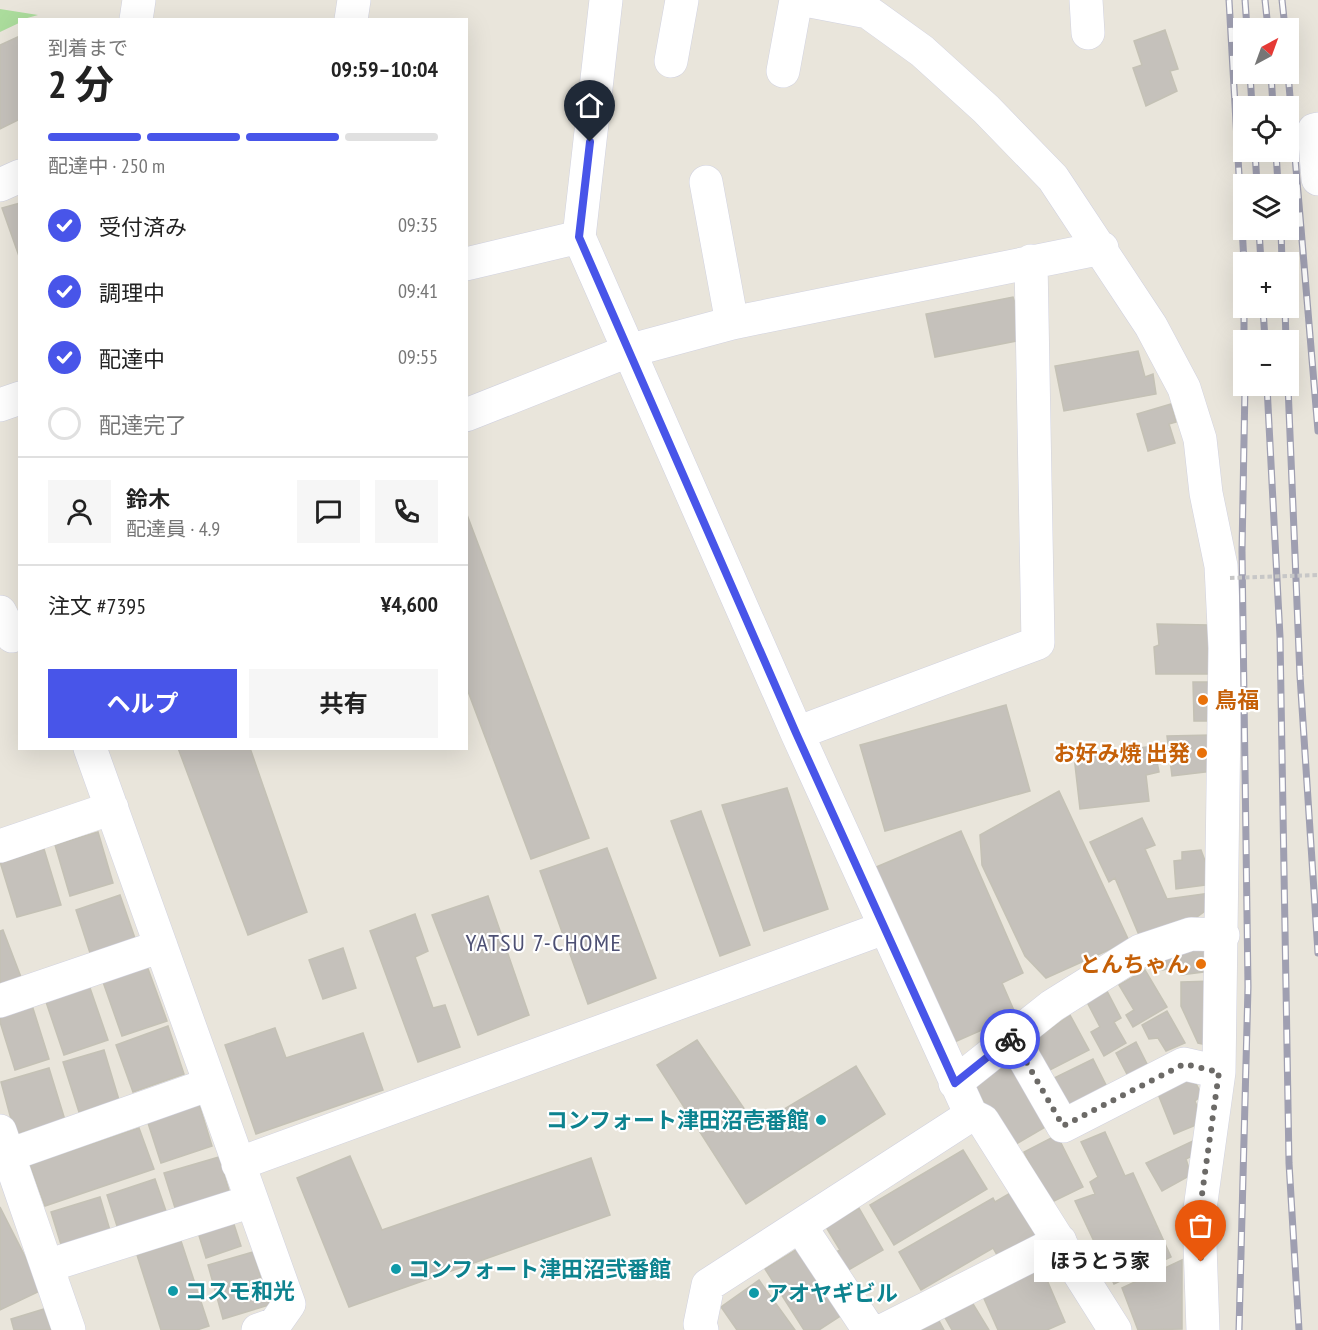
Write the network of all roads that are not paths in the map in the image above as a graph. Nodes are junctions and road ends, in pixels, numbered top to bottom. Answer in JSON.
{"nodes":[{"id":1,"x":139,"y":0,"type":"edge"},
{"id":2,"x":354,"y":0,"type":"edge"},
{"id":3,"x":606,"y":0,"type":"edge"},
{"id":4,"x":682,"y":0,"type":"edge"},
{"id":5,"x":796,"y":0,"type":"edge"},
{"id":6,"x":805,"y":0,"type":"edge"},
{"id":7,"x":1086,"y":0,"type":"edge"},
{"id":8,"x":136,"y":18,"type":"edge"},
{"id":9,"x":351,"y":18,"type":"edge"},
{"id":10,"x":1088,"y":33,"type":"dead end"},
{"id":11,"x":671,"y":61,"type":"dead end"},
{"id":12,"x":783,"y":71,"type":"dead end"},
{"id":13,"x":1318,"y":129,"type":"edge"},
{"id":14,"x":18,"y":177,"type":"edge"},
{"id":15,"x":1318,"y":179,"type":"edge"},
{"id":16,"x":706,"y":182,"type":"dead end"},
{"id":17,"x":0,"y":185,"type":"edge"},
{"id":18,"x":579,"y":237,"type":"junction"},
{"id":19,"x":1102,"y":248,"type":"junction"},
{"id":20,"x":1031,"y":261,"type":"junction"},
{"id":21,"x":468,"y":264,"type":"edge"},
{"id":22,"x":732,"y":323,"type":"junction"},
{"id":23,"x":628,"y":351,"type":"junction"},
{"id":24,"x":18,"y":399,"type":"edge"},
{"id":25,"x":0,"y":405,"type":"edge"},
{"id":26,"x":468,"y":414,"type":"edge"},
{"id":27,"x":796,"y":733,"type":"junction"},
{"id":28,"x":91,"y":750,"type":"edge"},
{"id":29,"x":112,"y":808,"type":"junction"},
{"id":30,"x":0,"y":846,"type":"edge"},
{"id":31,"x":884,"y":928,"type":"junction"},
{"id":32,"x":1223,"y":935,"type":"junction"},
{"id":33,"x":161,"y":946,"type":"junction"},
{"id":34,"x":0,"y":1001,"type":"edge"},
{"id":35,"x":1012,"y":1037,"type":"junction"},
{"id":36,"x":1219,"y":1072,"type":"junction"},
{"id":37,"x":955,"y":1083,"type":"junction"},
{"id":38,"x":210,"y":1084,"type":"junction"},
{"id":39,"x":971,"y":1115,"type":"junction"},
{"id":40,"x":4,"y":1143,"type":"edge"},
{"id":41,"x":238,"y":1164,"type":"junction"},
{"id":42,"x":252,"y":1201,"type":"junction"},
{"id":43,"x":800,"y":1226,"type":"junction"},
{"id":44,"x":1060,"y":1242,"type":"junction"},
{"id":45,"x":47,"y":1266,"type":"junction"},
{"id":46,"x":69,"y":1330,"type":"edge"},
{"id":47,"x":258,"y":1330,"type":"edge"},
{"id":48,"x":702,"y":1330,"type":"edge"},
{"id":49,"x":868,"y":1330,"type":"edge"},
{"id":50,"x":884,"y":1330,"type":"edge"},
{"id":51,"x":1115,"y":1330,"type":"edge"},
{"id":52,"x":1203,"y":1330,"type":"edge"}],
"edges":[{"from":1,"to":8,"type":"street"},
{"from":2,"to":9,"type":"street"},
{"from":3,"to":18,"type":"street"},
{"from":4,"to":11,"type":"street"},
{"from":5,"to":12,"type":"street"},
{"from":6,"to":19,"type":"street"},
{"from":7,"to":10,"type":"street"},
{"from":13,"to":15,"type":"street"},
{"from":14,"to":17,"type":"street"},
{"from":16,"to":22,"type":"street"},
{"from":18,"to":21,"type":"street"},
{"from":18,"to":23,"type":"street"},
{"from":19,"to":20,"type":"street"},
{"from":19,"to":32,"type":"street"},
{"from":20,"to":22,"type":"street"},
{"from":20,"to":27,"type":"street"},
{"from":22,"to":23,"type":"street"},
{"from":23,"to":26,"type":"street"},
{"from":23,"to":27,"type":"street"},
{"from":24,"to":25,"type":"street"},
{"from":27,"to":31,"type":"street"},
{"from":28,"to":29,"type":"street"},
{"from":29,"to":30,"type":"street"},
{"from":29,"to":33,"type":"street"},
{"from":31,"to":37,"type":"street"},
{"from":31,"to":41,"type":"street"},
{"from":32,"to":35,"type":"street"},
{"from":32,"to":36,"type":"street"},
{"from":33,"to":34,"type":"street"},
{"from":33,"to":38,"type":"street"},
{"from":35,"to":36,"type":"street"},
{"from":35,"to":37,"type":"street"},
{"from":36,"to":52,"type":"street"},
{"from":37,"to":39,"type":"street"},
{"from":38,"to":40,"type":"street"},
{"from":38,"to":41,"type":"street"},
{"from":39,"to":43,"type":"street"},
{"from":39,"to":44,"type":"street"},
{"from":40,"to":45,"type":"street"},
{"from":41,"to":42,"type":"street"},
{"from":42,"to":45,"type":"street"},
{"from":42,"to":47,"type":"street"},
{"from":43,"to":48,"type":"street"},
{"from":43,"to":49,"type":"street"},
{"from":44,"to":50,"type":"street"},
{"from":44,"to":51,"type":"street"},
{"from":45,"to":46,"type":"street"}]}
